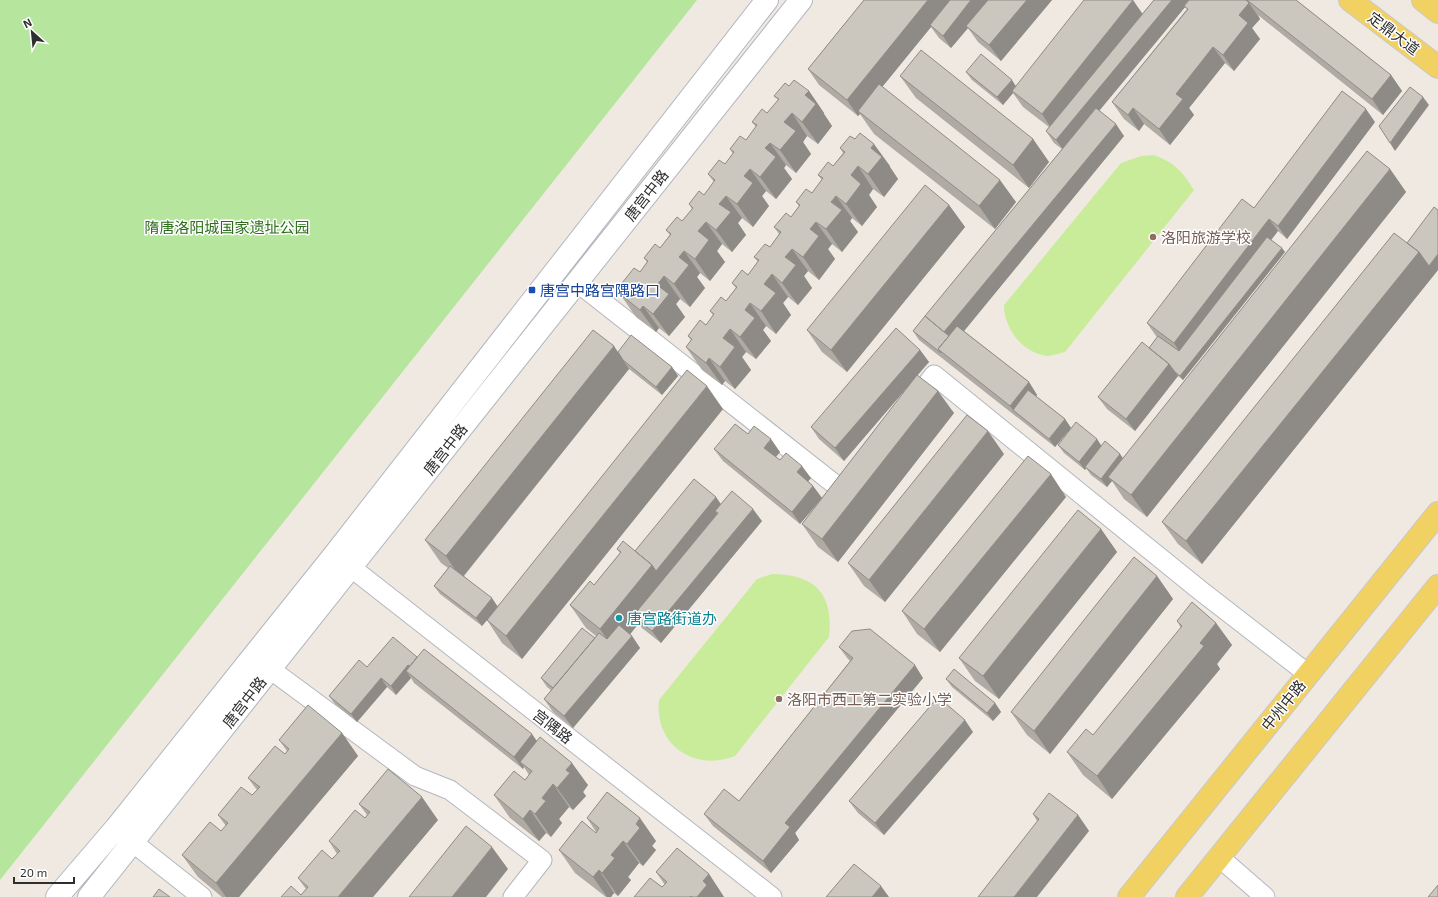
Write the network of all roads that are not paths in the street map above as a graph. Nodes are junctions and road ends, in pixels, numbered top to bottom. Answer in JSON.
{"nodes":[{"id":1,"x":767,"y":0,"type":"edge"},
{"id":2,"x":801,"y":0,"type":"edge"},
{"id":3,"x":1350,"y":0,"type":"edge"},
{"id":4,"x":1423,"y":0,"type":"edge"},
{"id":5,"x":1438,"y":12,"type":"edge"},
{"id":6,"x":1438,"y":67,"type":"edge"},
{"id":7,"x":577,"y":282,"type":"junction"},
{"id":8,"x":900,"y":418,"type":"edge"},
{"id":9,"x":861,"y":466,"type":"edge"},
{"id":10,"x":1438,"y":514,"type":"edge"},
{"id":11,"x":343,"y":561,"type":"junction"},
{"id":12,"x":1438,"y":586,"type":"edge"},
{"id":13,"x":253,"y":656,"type":"junction"},
{"id":14,"x":270,"y":669,"type":"junction"},
{"id":15,"x":1308,"y":674,"type":"junction"},
{"id":16,"x":116,"y":828,"type":"junction"},
{"id":17,"x":133,"y":842,"type":"junction"},
{"id":18,"x":1220,"y":857,"type":"junction"},
{"id":19,"x":57,"y":897,"type":"edge"},
{"id":20,"x":89,"y":897,"type":"edge"},
{"id":21,"x":202,"y":897,"type":"edge"},
{"id":22,"x":512,"y":897,"type":"edge"},
{"id":23,"x":772,"y":897,"type":"edge"},
{"id":24,"x":1129,"y":897,"type":"edge"},
{"id":25,"x":1187,"y":897,"type":"edge"},
{"id":26,"x":1265,"y":897,"type":"edge"}],
"edges":[{"from":1,"to":11,"type":"main road","name":"唐宫中路"},
{"from":2,"to":7,"type":"main road","name":"唐宫中路"},
{"from":3,"to":6,"type":"main road","name":"定鼎大道"},
{"from":4,"to":5,"type":"main road"},
{"from":7,"to":9,"type":"street"},
{"from":7,"to":11,"type":"main road","name":"唐宫中路"},
{"from":8,"to":15,"type":"street"},
{"from":10,"to":15,"type":"main road","name":"中州中路"},
{"from":11,"to":13,"type":"main road","name":"唐宫中路"},
{"from":11,"to":14,"type":"main road","name":"唐宫中路"},
{"from":11,"to":23,"type":"street","name":"宫隅路"},
{"from":12,"to":18,"type":"main road"},
{"from":13,"to":14,"type":"street"},
{"from":13,"to":16,"type":"main road","name":"唐宫中路"},
{"from":14,"to":17,"type":"main road","name":"唐宫中路"},
{"from":14,"to":22,"type":"street"},
{"from":15,"to":24,"type":"main road","name":"中州中路"},
{"from":16,"to":17,"type":"street"},
{"from":16,"to":19,"type":"main road","name":"唐宫中路"},
{"from":17,"to":20,"type":"main road","name":"唐宫中路"},
{"from":17,"to":21,"type":"street"},
{"from":18,"to":25,"type":"main road"},
{"from":18,"to":26,"type":"street"}]}
